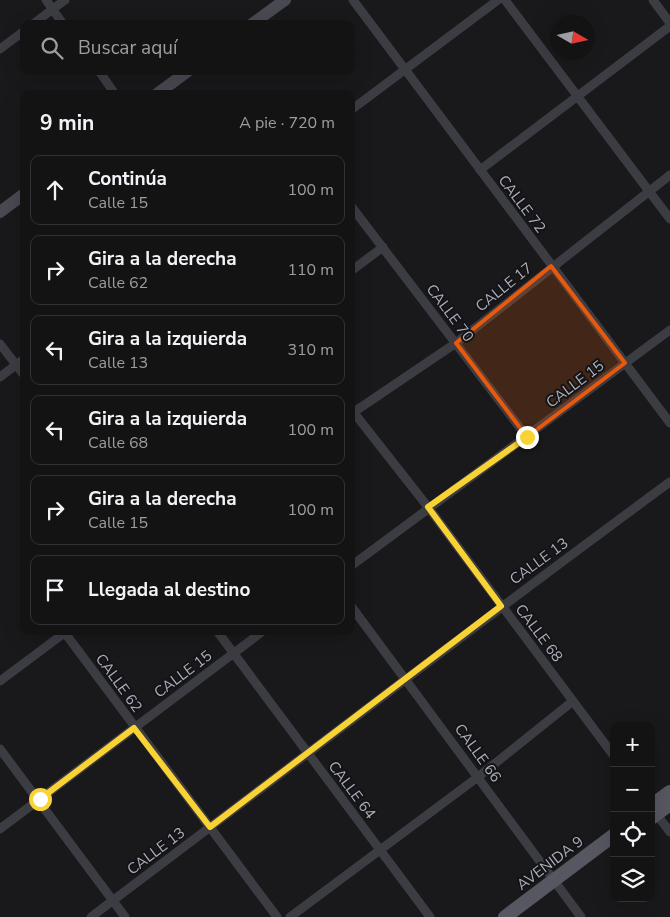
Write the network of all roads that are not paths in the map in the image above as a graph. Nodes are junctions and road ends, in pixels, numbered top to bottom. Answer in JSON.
{"nodes":[{"id":1,"x":46,"y":0,"type":"edge"},
{"id":2,"x":65,"y":0,"type":"edge"},
{"id":3,"x":285,"y":0,"type":"edge"},
{"id":4,"x":353,"y":0,"type":"edge"},
{"id":5,"x":498,"y":0,"type":"edge"},
{"id":6,"x":505,"y":0,"type":"edge"},
{"id":7,"x":653,"y":0,"type":"edge"},
{"id":8,"x":52,"y":10,"type":"junction"},
{"id":9,"x":39,"y":20,"type":"edge"},
{"id":10,"x":60,"y":20,"type":"edge"},
{"id":11,"x":258,"y":20,"type":"edge"},
{"id":12,"x":670,"y":24,"type":"edge"},
{"id":13,"x":20,"y":34,"type":"edge"},
{"id":14,"x":0,"y":49,"type":"edge"},
{"id":15,"x":404,"y":69,"type":"junction"},
{"id":16,"x":102,"y":75,"type":"edge"},
{"id":17,"x":183,"y":75,"type":"edge"},
{"id":18,"x":113,"y":90,"type":"edge"},
{"id":19,"x":162,"y":90,"type":"edge"},
{"id":20,"x":577,"y":96,"type":"junction"},
{"id":21,"x":355,"y":107,"type":"edge"},
{"id":22,"x":480,"y":170,"type":"junction"},
{"id":23,"x":670,"y":175,"type":"edge"},
{"id":24,"x":649,"y":191,"type":"junction"},
{"id":25,"x":20,"y":197,"type":"edge"},
{"id":26,"x":355,"y":211,"type":"edge"},
{"id":27,"x":0,"y":212,"type":"edge"},
{"id":28,"x":670,"y":219,"type":"edge"},
{"id":29,"x":383,"y":247,"type":"junction"},
{"id":30,"x":552,"y":266,"type":"junction"},
{"id":31,"x":355,"y":268,"type":"edge"},
{"id":32,"x":670,"y":330,"type":"edge"},
{"id":33,"x":456,"y":343,"type":"junction"},
{"id":34,"x":0,"y":344,"type":"edge"},
{"id":35,"x":20,"y":362,"type":"edge"},
{"id":36,"x":625,"y":363,"type":"junction"},
{"id":37,"x":0,"y":377,"type":"edge"},
{"id":38,"x":355,"y":410,"type":"edge"},
{"id":39,"x":355,"y":416,"type":"edge"},
{"id":40,"x":670,"y":423,"type":"edge"},
{"id":41,"x":527,"y":437,"type":"junction"},
{"id":42,"x":670,"y":482,"type":"edge"},
{"id":43,"x":428,"y":507,"type":"junction"},
{"id":44,"x":355,"y":563,"type":"edge"},
{"id":45,"x":501,"y":606,"type":"junction"},
{"id":46,"x":355,"y":611,"type":"edge"},
{"id":47,"x":62,"y":635,"type":"edge"},
{"id":48,"x":68,"y":635,"type":"edge"},
{"id":49,"x":220,"y":635,"type":"edge"},
{"id":50,"x":257,"y":635,"type":"edge"},
{"id":51,"x":233,"y":653,"type":"junction"},
{"id":52,"x":0,"y":680,"type":"edge"},
{"id":53,"x":407,"y":680,"type":"junction"},
{"id":54,"x":573,"y":701,"type":"junction"},
{"id":55,"x":134,"y":728,"type":"junction"},
{"id":56,"x":0,"y":749,"type":"edge"},
{"id":57,"x":610,"y":751,"type":"edge"},
{"id":58,"x":308,"y":754,"type":"junction"},
{"id":59,"x":478,"y":777,"type":"junction"},
{"id":60,"x":670,"y":792,"type":"edge"},
{"id":61,"x":40,"y":799,"type":"junction"},
{"id":62,"x":670,"y":804,"type":"edge"},
{"id":63,"x":655,"y":809,"type":"edge"},
{"id":64,"x":655,"y":810,"type":"edge"},
{"id":65,"x":654,"y":812,"type":"edge"},
{"id":66,"x":210,"y":827,"type":"junction"},
{"id":67,"x":0,"y":829,"type":"edge"},
{"id":68,"x":670,"y":832,"type":"edge"},
{"id":69,"x":610,"y":838,"type":"edge"},
{"id":70,"x":379,"y":848,"type":"junction"},
{"id":71,"x":610,"y":850,"type":"edge"},
{"id":72,"x":556,"y":885,"type":"junction"},
{"id":73,"x":113,"y":900,"type":"junction"},
{"id":74,"x":91,"y":917,"type":"edge"},
{"id":75,"x":125,"y":917,"type":"edge"},
{"id":76,"x":277,"y":917,"type":"edge"},
{"id":77,"x":290,"y":917,"type":"edge"},
{"id":78,"x":430,"y":917,"type":"edge"},
{"id":79,"x":505,"y":917,"type":"edge"},
{"id":80,"x":521,"y":917,"type":"edge"},
{"id":81,"x":582,"y":917,"type":"edge"}],
"edges":[{"from":1,"to":8,"type":"street"},
{"from":2,"to":8,"type":"street"},
{"from":3,"to":11,"type":"street"},
{"from":4,"to":15,"type":"street","name":"CALLE 72"},
{"from":5,"to":15,"type":"street"},
{"from":6,"to":20,"type":"street"},
{"from":7,"to":12,"type":"street"},
{"from":8,"to":9,"type":"street"},
{"from":8,"to":10,"type":"street"},
{"from":12,"to":20,"type":"street"},
{"from":13,"to":14,"type":"street"},
{"from":15,"to":21,"type":"street"},
{"from":15,"to":22,"type":"street","name":"CALLE 72"},
{"from":16,"to":18,"type":"street"},
{"from":17,"to":19,"type":"street"},
{"from":20,"to":22,"type":"street"},
{"from":20,"to":24,"type":"street"},
{"from":22,"to":30,"type":"street","name":"CALLE 72"},
{"from":23,"to":24,"type":"street","name":"CALLE 17"},
{"from":24,"to":28,"type":"street"},
{"from":24,"to":30,"type":"street","name":"CALLE 17"},
{"from":25,"to":27,"type":"street"},
{"from":26,"to":29,"type":"street","name":"CALLE 70"},
{"from":29,"to":31,"type":"street"},
{"from":29,"to":33,"type":"street","name":"CALLE 70"},
{"from":30,"to":33,"type":"street","name":"CALLE 17"},
{"from":30,"to":36,"type":"street","name":"CALLE 72"},
{"from":32,"to":36,"type":"street","name":"CALLE 15"},
{"from":33,"to":38,"type":"street","name":"CALLE 17"},
{"from":33,"to":41,"type":"street","name":"CALLE 70"},
{"from":34,"to":35,"type":"street"},
{"from":35,"to":37,"type":"street"},
{"from":36,"to":40,"type":"street","name":"CALLE 72"},
{"from":36,"to":41,"type":"street","name":"CALLE 15"},
{"from":39,"to":43,"type":"street","name":"CALLE 68"},
{"from":41,"to":43,"type":"street","name":"CALLE 15"},
{"from":42,"to":45,"type":"street","name":"CALLE 13"},
{"from":43,"to":44,"type":"street","name":"CALLE 15"},
{"from":43,"to":45,"type":"street","name":"CALLE 68"},
{"from":45,"to":53,"type":"street","name":"CALLE 13"},
{"from":45,"to":54,"type":"street","name":"CALLE 68"},
{"from":46,"to":53,"type":"street","name":"CALLE 66"},
{"from":47,"to":52,"type":"street"},
{"from":48,"to":55,"type":"street","name":"CALLE 62"},
{"from":49,"to":51,"type":"street","name":"CALLE 64"},
{"from":50,"to":51,"type":"street","name":"CALLE 15"},
{"from":51,"to":55,"type":"street","name":"CALLE 15"},
{"from":51,"to":58,"type":"street","name":"CALLE 64"},
{"from":53,"to":58,"type":"street","name":"CALLE 13"},
{"from":53,"to":59,"type":"street","name":"CALLE 66"},
{"from":54,"to":57,"type":"street","name":"CALLE 68"},
{"from":54,"to":59,"type":"street"},
{"from":55,"to":61,"type":"street","name":"CALLE 15"},
{"from":55,"to":66,"type":"street","name":"CALLE 62"},
{"from":56,"to":61,"type":"street"},
{"from":58,"to":66,"type":"street","name":"CALLE 13"},
{"from":58,"to":70,"type":"street","name":"CALLE 64"},
{"from":59,"to":70,"type":"street"},
{"from":59,"to":72,"type":"street","name":"CALLE 66"},
{"from":60,"to":63,"type":"main road"},
{"from":61,"to":67,"type":"street","name":"CALLE 15"},
{"from":61,"to":73,"type":"street"},
{"from":62,"to":64,"type":"main road"},
{"from":65,"to":68,"type":"street"},
{"from":66,"to":73,"type":"street","name":"CALLE 13"},
{"from":66,"to":76,"type":"street","name":"CALLE 62"},
{"from":69,"to":72,"type":"main road","name":"AVENIDA 9"},
{"from":70,"to":77,"type":"street"},
{"from":70,"to":78,"type":"street","name":"CALLE 64"},
{"from":71,"to":72,"type":"main road","name":"AVENIDA 9"},
{"from":72,"to":79,"type":"main road","name":"AVENIDA 9"},
{"from":72,"to":80,"type":"main road","name":"AVENIDA 9"},
{"from":72,"to":81,"type":"street","name":"CALLE 66"},
{"from":73,"to":74,"type":"street","name":"CALLE 13"},
{"from":73,"to":75,"type":"street"}]}
